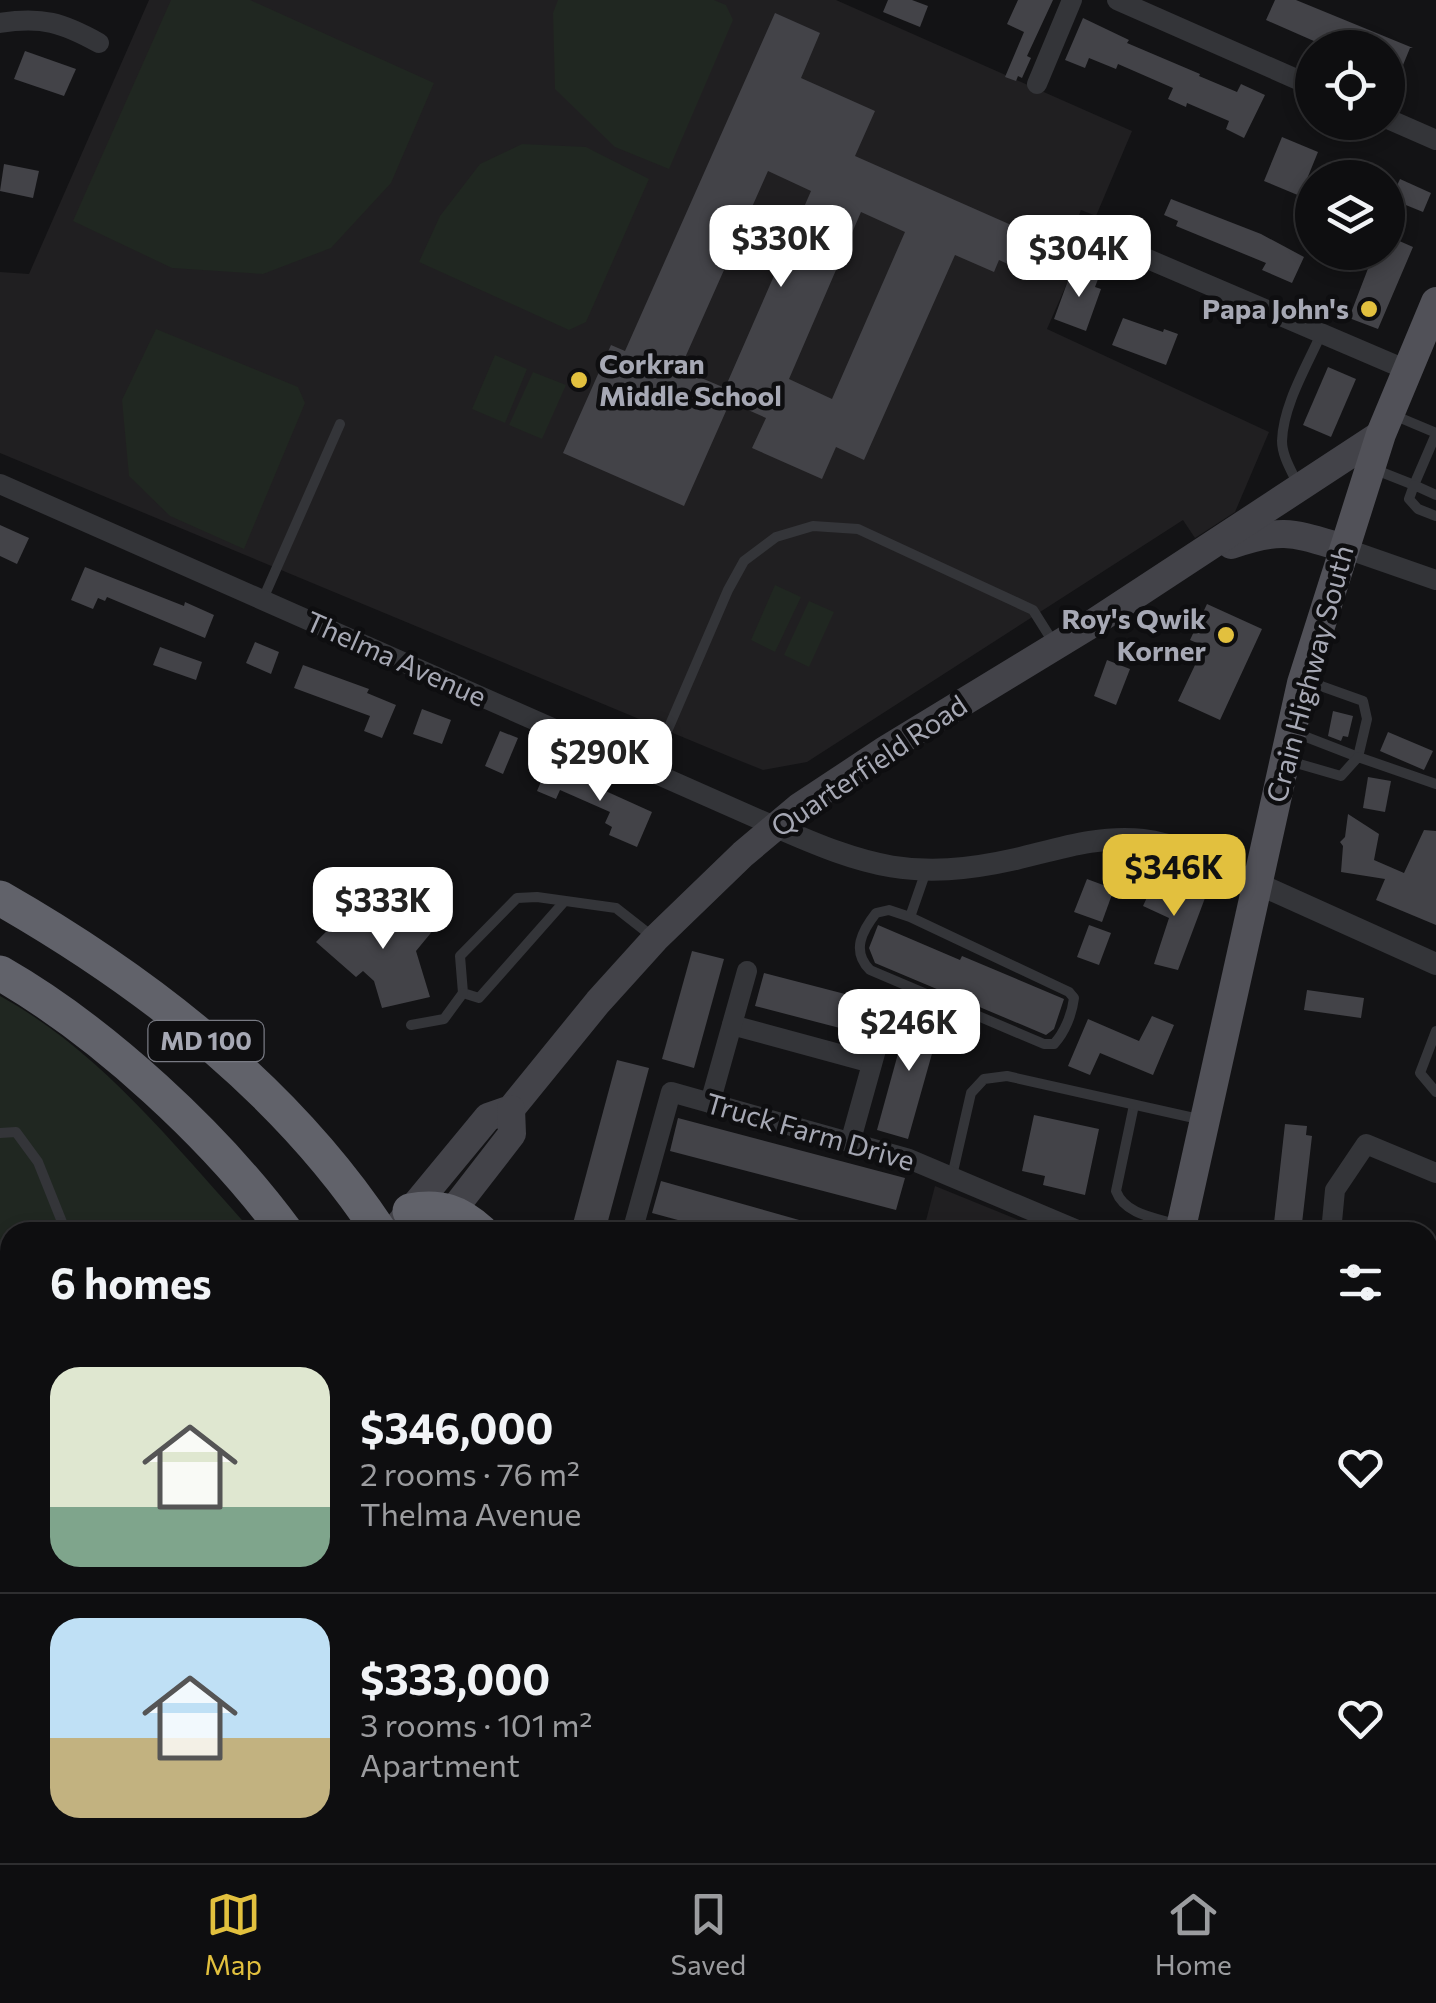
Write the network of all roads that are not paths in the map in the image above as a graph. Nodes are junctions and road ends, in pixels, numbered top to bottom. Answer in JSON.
{"nodes":[{"id":1,"x":1072,"y":0,"type":"edge"},
{"id":2,"x":1117,"y":0,"type":"edge"},
{"id":3,"x":0,"y":23,"type":"edge"},
{"id":4,"x":99,"y":43,"type":"dead end"},
{"id":5,"x":1295,"y":79,"type":"edge"},
{"id":6,"x":1036,"y":84,"type":"dead end"},
{"id":7,"x":1405,"y":126,"type":"edge"},
{"id":8,"x":1436,"y":140,"type":"edge"},
{"id":9,"x":1086,"y":233,"type":"dead end"},
{"id":10,"x":1436,"y":302,"type":"edge"},
{"id":11,"x":1321,"y":334,"type":"junction"},
{"id":12,"x":1428,"y":343,"type":"edge"},
{"id":13,"x":1407,"y":370,"type":"junction"},
{"id":14,"x":340,"y":424,"type":"dead end"},
{"id":15,"x":1385,"y":424,"type":"junction"},
{"id":16,"x":1436,"y":433,"type":"edge"},
{"id":17,"x":1423,"y":465,"type":"junction"},
{"id":18,"x":1370,"y":468,"type":"junction"},
{"id":19,"x":1436,"y":470,"type":"edge"},
{"id":20,"x":0,"y":484,"type":"edge"},
{"id":21,"x":1414,"y":485,"type":"junction"},
{"id":22,"x":1300,"y":488,"type":"junction"},
{"id":23,"x":1436,"y":495,"type":"edge"},
{"id":24,"x":1436,"y":516,"type":"edge"},
{"id":25,"x":1344,"y":548,"type":"junction"},
{"id":26,"x":1188,"y":561,"type":"junction"},
{"id":27,"x":1436,"y":580,"type":"edge"},
{"id":28,"x":263,"y":600,"type":"junction"},
{"id":29,"x":1055,"y":646,"type":"junction"},
{"id":30,"x":1302,"y":680,"type":"junction"},
{"id":31,"x":1287,"y":745,"type":"junction"},
{"id":32,"x":1358,"y":756,"type":"junction"},
{"id":33,"x":650,"y":771,"type":"junction"},
{"id":34,"x":1436,"y":784,"type":"edge"},
{"id":35,"x":774,"y":826,"type":"junction"},
{"id":36,"x":926,"y":872,"type":"junction"},
{"id":37,"x":1255,"y":882,"type":"junction"},
{"id":38,"x":0,"y":898,"type":"edge"},
{"id":39,"x":563,"y":903,"type":"junction"},
{"id":40,"x":910,"y":917,"type":"junction"},
{"id":41,"x":656,"y":939,"type":"junction"},
{"id":42,"x":1436,"y":964,"type":"edge"},
{"id":43,"x":747,"y":972,"type":"dead end"},
{"id":44,"x":0,"y":973,"type":"edge"},
{"id":45,"x":463,"y":993,"type":"junction"},
{"id":46,"x":889,"y":1003,"type":"dead end"},
{"id":47,"x":412,"y":1025,"type":"dead end"},
{"id":48,"x":732,"y":1026,"type":"junction"},
{"id":49,"x":1436,"y":1031,"type":"edge"},
{"id":50,"x":872,"y":1064,"type":"junction"},
{"id":51,"x":1436,"y":1092,"type":"edge"},
{"id":52,"x":710,"y":1103,"type":"junction"},
{"id":53,"x":1134,"y":1104,"type":"junction"},
{"id":54,"x":511,"y":1109,"type":"junction"},
{"id":55,"x":1204,"y":1120,"type":"junction"},
{"id":56,"x":0,"y":1133,"type":"edge"},
{"id":57,"x":850,"y":1142,"type":"junction"},
{"id":58,"x":1436,"y":1173,"type":"edge"},
{"id":59,"x":952,"y":1177,"type":"junction"},
{"id":60,"x":62,"y":1222,"type":"edge"},
{"id":61,"x":277,"y":1222,"type":"edge"},
{"id":62,"x":414,"y":1222,"type":"edge"},
{"id":63,"x":420,"y":1222,"type":"edge"},
{"id":64,"x":421,"y":1222,"type":"edge"},
{"id":65,"x":635,"y":1222,"type":"edge"},
{"id":66,"x":1054,"y":1222,"type":"edge"},
{"id":67,"x":1161,"y":1222,"type":"edge"},
{"id":68,"x":1182,"y":1222,"type":"edge"},
{"id":69,"x":1332,"y":1222,"type":"edge"}],
"edges":[{"from":1,"to":6,"type":"street"},
{"from":2,"to":5,"type":"street"},
{"from":3,"to":4,"type":"street"},
{"from":7,"to":8,"type":"street"},
{"from":9,"to":11,"type":"street"},
{"from":10,"to":12,"type":"main road","name":"Crain Highway South"},
{"from":11,"to":13,"type":"street"},
{"from":11,"to":22,"type":"lane"},
{"from":12,"to":13,"type":"main road","name":"Crain Highway South"},
{"from":13,"to":15,"type":"main road","name":"Crain Highway South"},
{"from":14,"to":28,"type":"lane"},
{"from":15,"to":16,"type":"lane"},
{"from":15,"to":18,"type":"main road","name":"Crain Highway South"},
{"from":15,"to":22,"type":"main road","name":"Quarterfield Road"},
{"from":16,"to":17,"type":"lane"},
{"from":17,"to":19,"type":"lane"},
{"from":17,"to":21,"type":"lane"},
{"from":18,"to":21,"type":"lane"},
{"from":18,"to":25,"type":"main road","name":"Crain Highway South"},
{"from":20,"to":28,"type":"street","name":"Thelma Avenue"},
{"from":21,"to":23,"type":"lane"},
{"from":21,"to":24,"type":"lane"},
{"from":22,"to":26,"type":"main road","name":"Quarterfield Road"},
{"from":25,"to":26,"type":"main road","name":"Quarterfield Road"},
{"from":25,"to":27,"type":"street"},
{"from":25,"to":30,"type":"main road","name":"Crain Highway South"},
{"from":26,"to":29,"type":"main road","name":"Quarterfield Road"},
{"from":28,"to":33,"type":"street","name":"Thelma Avenue"},
{"from":29,"to":33,"type":"lane"},
{"from":29,"to":35,"type":"main road","name":"Quarterfield Road"},
{"from":30,"to":31,"type":"main road","name":"Crain Highway South"},
{"from":30,"to":32,"type":"lane"},
{"from":31,"to":32,"type":"lane"},
{"from":31,"to":32,"type":"lane"},
{"from":31,"to":37,"type":"main road","name":"Crain Highway South"},
{"from":32,"to":34,"type":"lane"},
{"from":33,"to":35,"type":"street","name":"Thelma Avenue"},
{"from":35,"to":36,"type":"street","name":"Thelma Avenue"},
{"from":35,"to":41,"type":"main road","name":"Quarterfield Road"},
{"from":36,"to":37,"type":"street","name":"Thelma Avenue"},
{"from":36,"to":40,"type":"lane"},
{"from":37,"to":42,"type":"street","name":"Thelma Avenue"},
{"from":37,"to":55,"type":"main road","name":"Crain Highway South"},
{"from":38,"to":62,"type":"highway","number":"MD 100"},
{"from":39,"to":41,"type":"lane"},
{"from":39,"to":45,"type":"lane"},
{"from":39,"to":45,"type":"lane"},
{"from":40,"to":40,"type":"lane"},
{"from":41,"to":54,"type":"main road","name":"Quarterfield Road"},
{"from":43,"to":48,"type":"street"},
{"from":44,"to":61,"type":"highway","number":"MD 100"},
{"from":45,"to":47,"type":"lane"},
{"from":46,"to":50,"type":"street"},
{"from":48,"to":50,"type":"street"},
{"from":48,"to":52,"type":"street"},
{"from":49,"to":51,"type":"lane"},
{"from":50,"to":57,"type":"street"},
{"from":52,"to":57,"type":"street","name":"Truck Farm Drive"},
{"from":52,"to":65,"type":"street","name":"Truck Farm Drive"},
{"from":53,"to":55,"type":"lane"},
{"from":53,"to":59,"type":"lane"},
{"from":53,"to":67,"type":"lane"},
{"from":54,"to":63,"type":"main road","name":"Quarterfield Road"},
{"from":54,"to":64,"type":"main road","name":"Quarterfield Road"},
{"from":55,"to":68,"type":"main road","name":"Crain Highway South"},
{"from":56,"to":60,"type":"lane"},
{"from":57,"to":59,"type":"street","name":"Truck Farm Drive"},
{"from":58,"to":69,"type":"street"},
{"from":59,"to":66,"type":"street","name":"Truck Farm Drive"}]}
